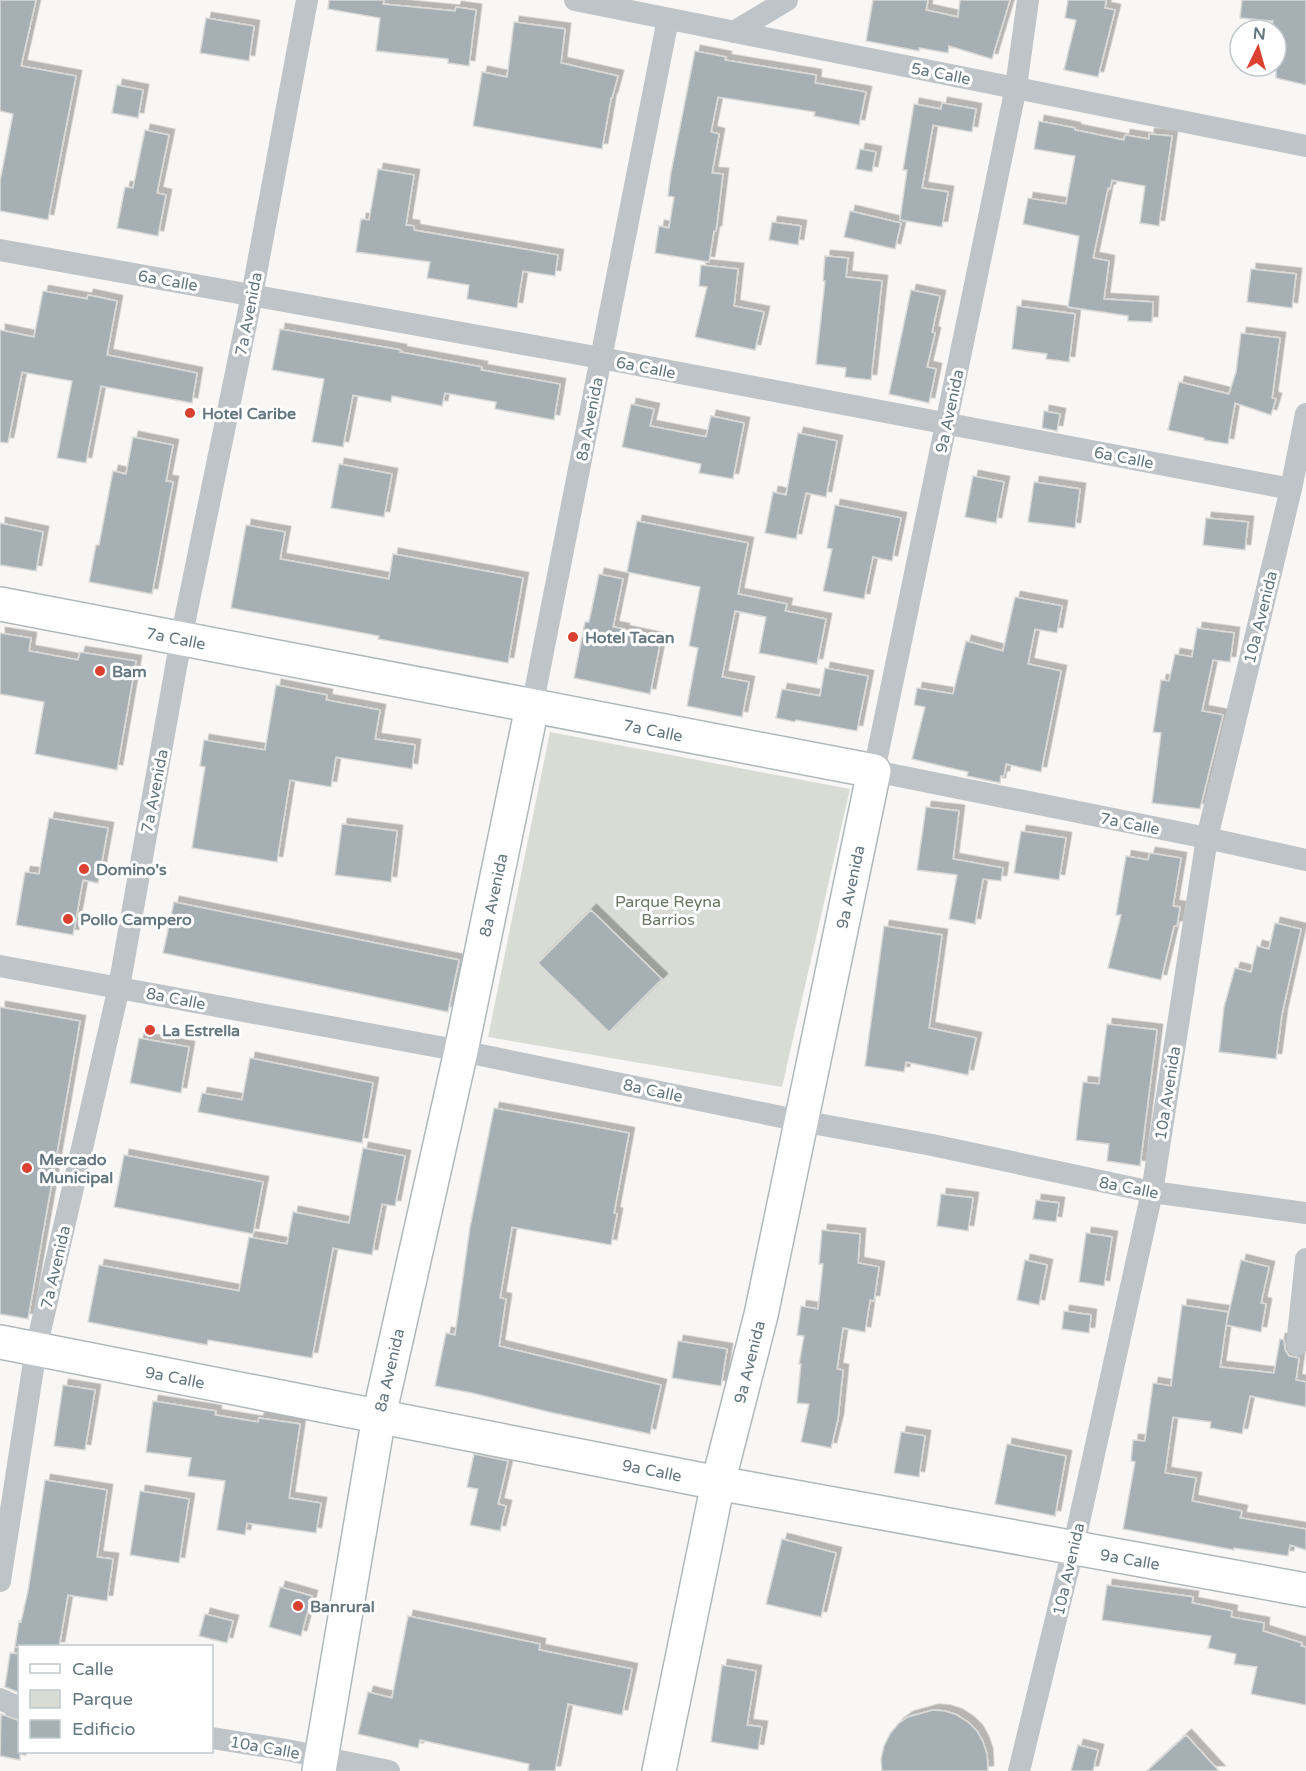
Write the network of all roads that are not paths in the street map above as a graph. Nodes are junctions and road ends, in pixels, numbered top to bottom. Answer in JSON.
{"nodes":[{"id":1,"x":307,"y":0,"type":"edge"},
{"id":2,"x":575,"y":0,"type":"edge"},
{"id":3,"x":787,"y":0,"type":"edge"},
{"id":4,"x":1028,"y":0,"type":"edge"},
{"id":5,"x":668,"y":20,"type":"junction"},
{"id":6,"x":734,"y":32,"type":"junction"},
{"id":7,"x":1016,"y":87,"type":"junction"},
{"id":8,"x":1306,"y":146,"type":"edge"},
{"id":9,"x":0,"y":250,"type":"edge"},
{"id":10,"x":252,"y":295,"type":"junction"},
{"id":11,"x":601,"y":358,"type":"junction"},
{"id":12,"x":1306,"y":414,"type":"edge"},
{"id":13,"x":946,"y":423,"type":"junction"},
{"id":14,"x":1291,"y":489,"type":"junction"},
{"id":15,"x":0,"y":604,"type":"edge"},
{"id":16,"x":181,"y":639,"type":"junction"},
{"id":17,"x":532,"y":707,"type":"junction"},
{"id":18,"x":874,"y":771,"type":"junction"},
{"id":19,"x":1207,"y":838,"type":"junction"},
{"id":20,"x":1306,"y":860,"type":"edge"},
{"id":21,"x":0,"y":966,"type":"edge"},
{"id":22,"x":119,"y":987,"type":"junction"},
{"id":23,"x":461,"y":1051,"type":"junction"},
{"id":24,"x":801,"y":1121,"type":"junction"},
{"id":25,"x":1152,"y":1192,"type":"junction"},
{"id":26,"x":1306,"y":1213,"type":"edge"},
{"id":27,"x":1306,"y":1259,"type":"edge"},
{"id":28,"x":0,"y":1342,"type":"edge"},
{"id":29,"x":1297,"y":1345,"type":"dead end"},
{"id":30,"x":36,"y":1349,"type":"junction"},
{"id":31,"x":379,"y":1416,"type":"junction"},
{"id":32,"x":718,"y":1483,"type":"junction"},
{"id":33,"x":1073,"y":1549,"type":"junction"},
{"id":34,"x":0,"y":1581,"type":"edge"},
{"id":35,"x":1306,"y":1590,"type":"edge"},
{"id":36,"x":0,"y":1699,"type":"edge"},
{"id":37,"x":18,"y":1707,"type":"edge"},
{"id":38,"x":213,"y":1738,"type":"edge"},
{"id":39,"x":321,"y":1764,"type":"edge"},
{"id":40,"x":389,"y":1771,"type":"edge"},
{"id":41,"x":659,"y":1771,"type":"edge"},
{"id":42,"x":1019,"y":1771,"type":"edge"}],
"edges":[{"from":1,"to":10,"type":"street","name":"7a Avenida"},
{"from":2,"to":5,"type":"street","name":"5a Calle"},
{"from":3,"to":6,"type":"street"},
{"from":4,"to":7,"type":"street","name":"9a Avenida"},
{"from":5,"to":6,"type":"street","name":"5a Calle"},
{"from":5,"to":11,"type":"street","name":"8a Avenida"},
{"from":6,"to":7,"type":"street","name":"5a Calle"},
{"from":7,"to":8,"type":"street","name":"5a Calle"},
{"from":7,"to":13,"type":"street","name":"9a Avenida"},
{"from":9,"to":10,"type":"street","name":"6a Calle"},
{"from":10,"to":11,"type":"street","name":"6a Calle"},
{"from":10,"to":16,"type":"street","name":"7a Avenida"},
{"from":11,"to":13,"type":"street","name":"6a Calle"},
{"from":11,"to":17,"type":"street","name":"8a Avenida"},
{"from":12,"to":14,"type":"street","name":"10a Avenida"},
{"from":13,"to":14,"type":"street","name":"6a Calle"},
{"from":13,"to":18,"type":"street","name":"9a Avenida"},
{"from":14,"to":19,"type":"street","name":"10a Avenida"},
{"from":15,"to":16,"type":"street","name":"7a Calle"},
{"from":16,"to":17,"type":"street","name":"7a Calle"},
{"from":16,"to":22,"type":"street","name":"7a Avenida"},
{"from":17,"to":18,"type":"street","name":"7a Calle"},
{"from":17,"to":23,"type":"street","name":"8a Avenida"},
{"from":18,"to":19,"type":"street","name":"7a Calle"},
{"from":18,"to":24,"type":"street","name":"9a Avenida"},
{"from":19,"to":20,"type":"street","name":"7a Calle"},
{"from":19,"to":25,"type":"street","name":"10a Avenida"},
{"from":21,"to":22,"type":"street","name":"8a Calle"},
{"from":22,"to":23,"type":"street","name":"8a Calle"},
{"from":22,"to":30,"type":"street","name":"7a Avenida"},
{"from":23,"to":24,"type":"street","name":"8a Calle"},
{"from":23,"to":31,"type":"street","name":"8a Avenida"},
{"from":24,"to":25,"type":"street","name":"8a Calle"},
{"from":24,"to":32,"type":"street","name":"9a Avenida"},
{"from":25,"to":26,"type":"street","name":"8a Calle"},
{"from":25,"to":33,"type":"street","name":"10a Avenida"},
{"from":27,"to":29,"type":"street"},
{"from":28,"to":30,"type":"street","name":"9a Calle"},
{"from":30,"to":31,"type":"street","name":"9a Calle"},
{"from":30,"to":34,"type":"street","name":"7a Avenida"},
{"from":31,"to":32,"type":"street","name":"9a Calle"},
{"from":31,"to":39,"type":"street","name":"8a Avenida"},
{"from":32,"to":33,"type":"street","name":"9a Calle"},
{"from":32,"to":41,"type":"street","name":"9a Avenida"},
{"from":33,"to":35,"type":"street","name":"9a Calle"},
{"from":33,"to":42,"type":"street","name":"10a Avenida"},
{"from":36,"to":37,"type":"street"},
{"from":38,"to":39,"type":"street","name":"10a Calle"},
{"from":39,"to":40,"type":"street","name":"10a Calle"}]}
